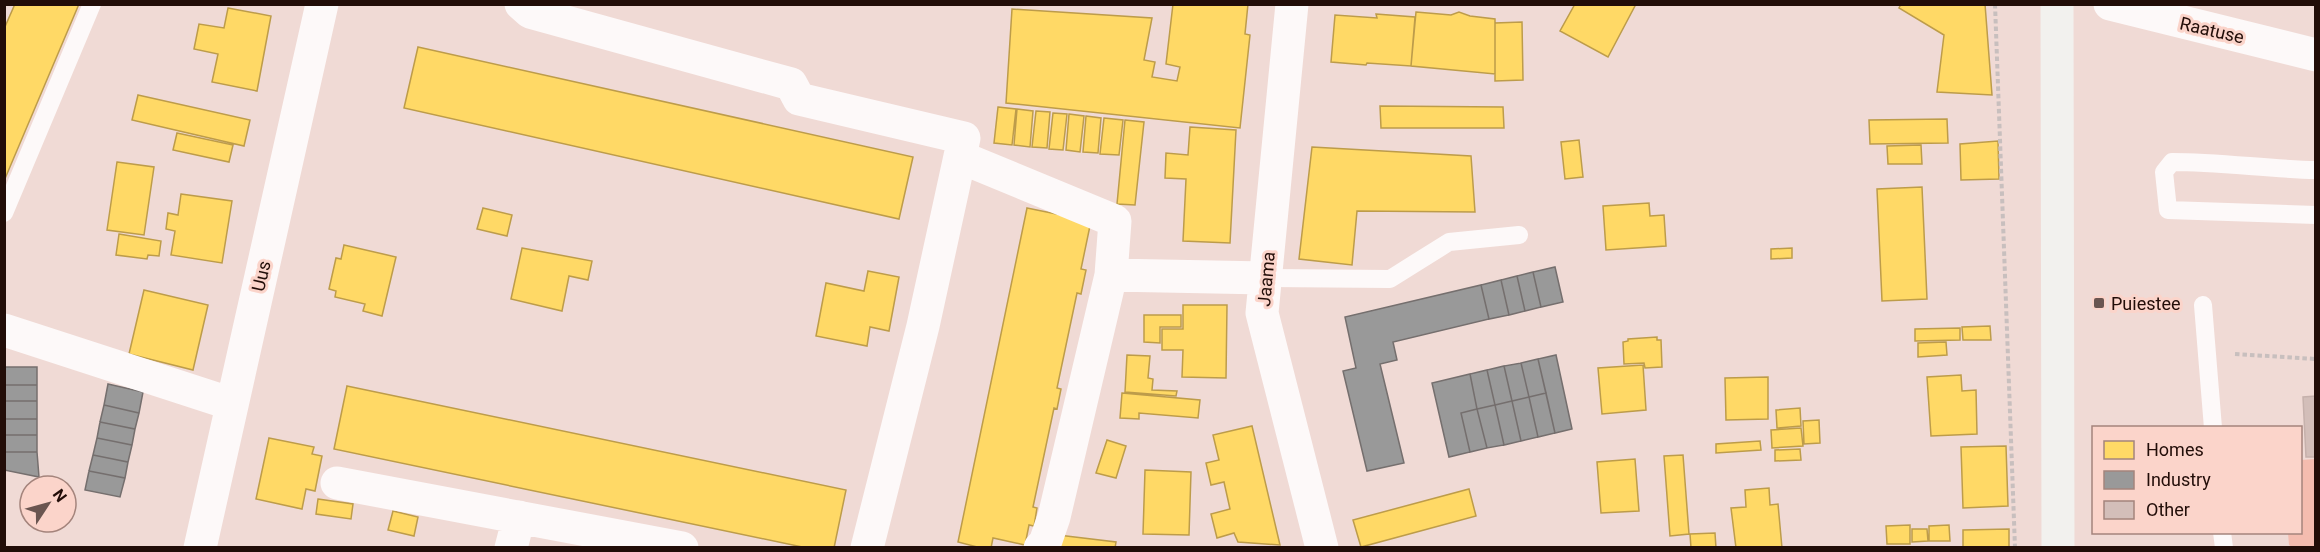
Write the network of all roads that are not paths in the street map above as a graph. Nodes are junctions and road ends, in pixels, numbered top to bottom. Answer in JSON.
{"nodes":[{"id":1,"x":92,"y":4,"type":"edge"},
{"id":2,"x":322,"y":4,"type":"edge"},
{"id":3,"x":521,"y":4,"type":"edge"},
{"id":4,"x":1292,"y":4,"type":"edge"},
{"id":5,"x":2057,"y":4,"type":"edge"},
{"id":6,"x":2110,"y":4,"type":"edge"},
{"id":7,"x":2316,"y":55,"type":"edge"},
{"id":8,"x":960,"y":158,"type":"junction"},
{"id":9,"x":2316,"y":170,"type":"edge"},
{"id":10,"x":4,"y":213,"type":"edge"},
{"id":11,"x":2316,"y":215,"type":"edge"},
{"id":12,"x":1519,"y":235,"type":"dead end"},
{"id":13,"x":1111,"y":274,"type":"junction"},
{"id":14,"x":1266,"y":278,"type":"junction"},
{"id":15,"x":2203,"y":305,"type":"dead end"},
{"id":16,"x":4,"y":330,"type":"edge"},
{"id":17,"x":232,"y":404,"type":"junction"},
{"id":18,"x":2213,"y":426,"type":"edge"},
{"id":19,"x":337,"y":483,"type":"dead end"},
{"id":20,"x":515,"y":532,"type":"edge"},
{"id":21,"x":200,"y":548,"type":"edge"},
{"id":22,"x":682,"y":548,"type":"edge"},
{"id":23,"x":867,"y":548,"type":"edge"},
{"id":24,"x":1040,"y":548,"type":"edge"},
{"id":25,"x":1322,"y":548,"type":"edge"},
{"id":26,"x":2058,"y":548,"type":"edge"}],
"edges":[{"from":1,"to":10,"type":"lane"},
{"from":2,"to":17,"type":"street","name":"Uus"},
{"from":3,"to":8,"type":"street"},
{"from":4,"to":14,"type":"street","name":"Jaama"},
{"from":5,"to":26,"type":"main road"},
{"from":6,"to":7,"type":"street","name":"Raatuse"},
{"from":8,"to":13,"type":"street"},
{"from":8,"to":23,"type":"street"},
{"from":9,"to":11,"type":"lane"},
{"from":12,"to":14,"type":"lane"},
{"from":13,"to":14,"type":"street"},
{"from":13,"to":24,"type":"street"},
{"from":14,"to":25,"type":"street","name":"Jaama"},
{"from":15,"to":18,"type":"lane"},
{"from":16,"to":17,"type":"street"},
{"from":17,"to":21,"type":"street","name":"Uus"},
{"from":19,"to":20,"type":"street"},
{"from":20,"to":22,"type":"street"}]}
